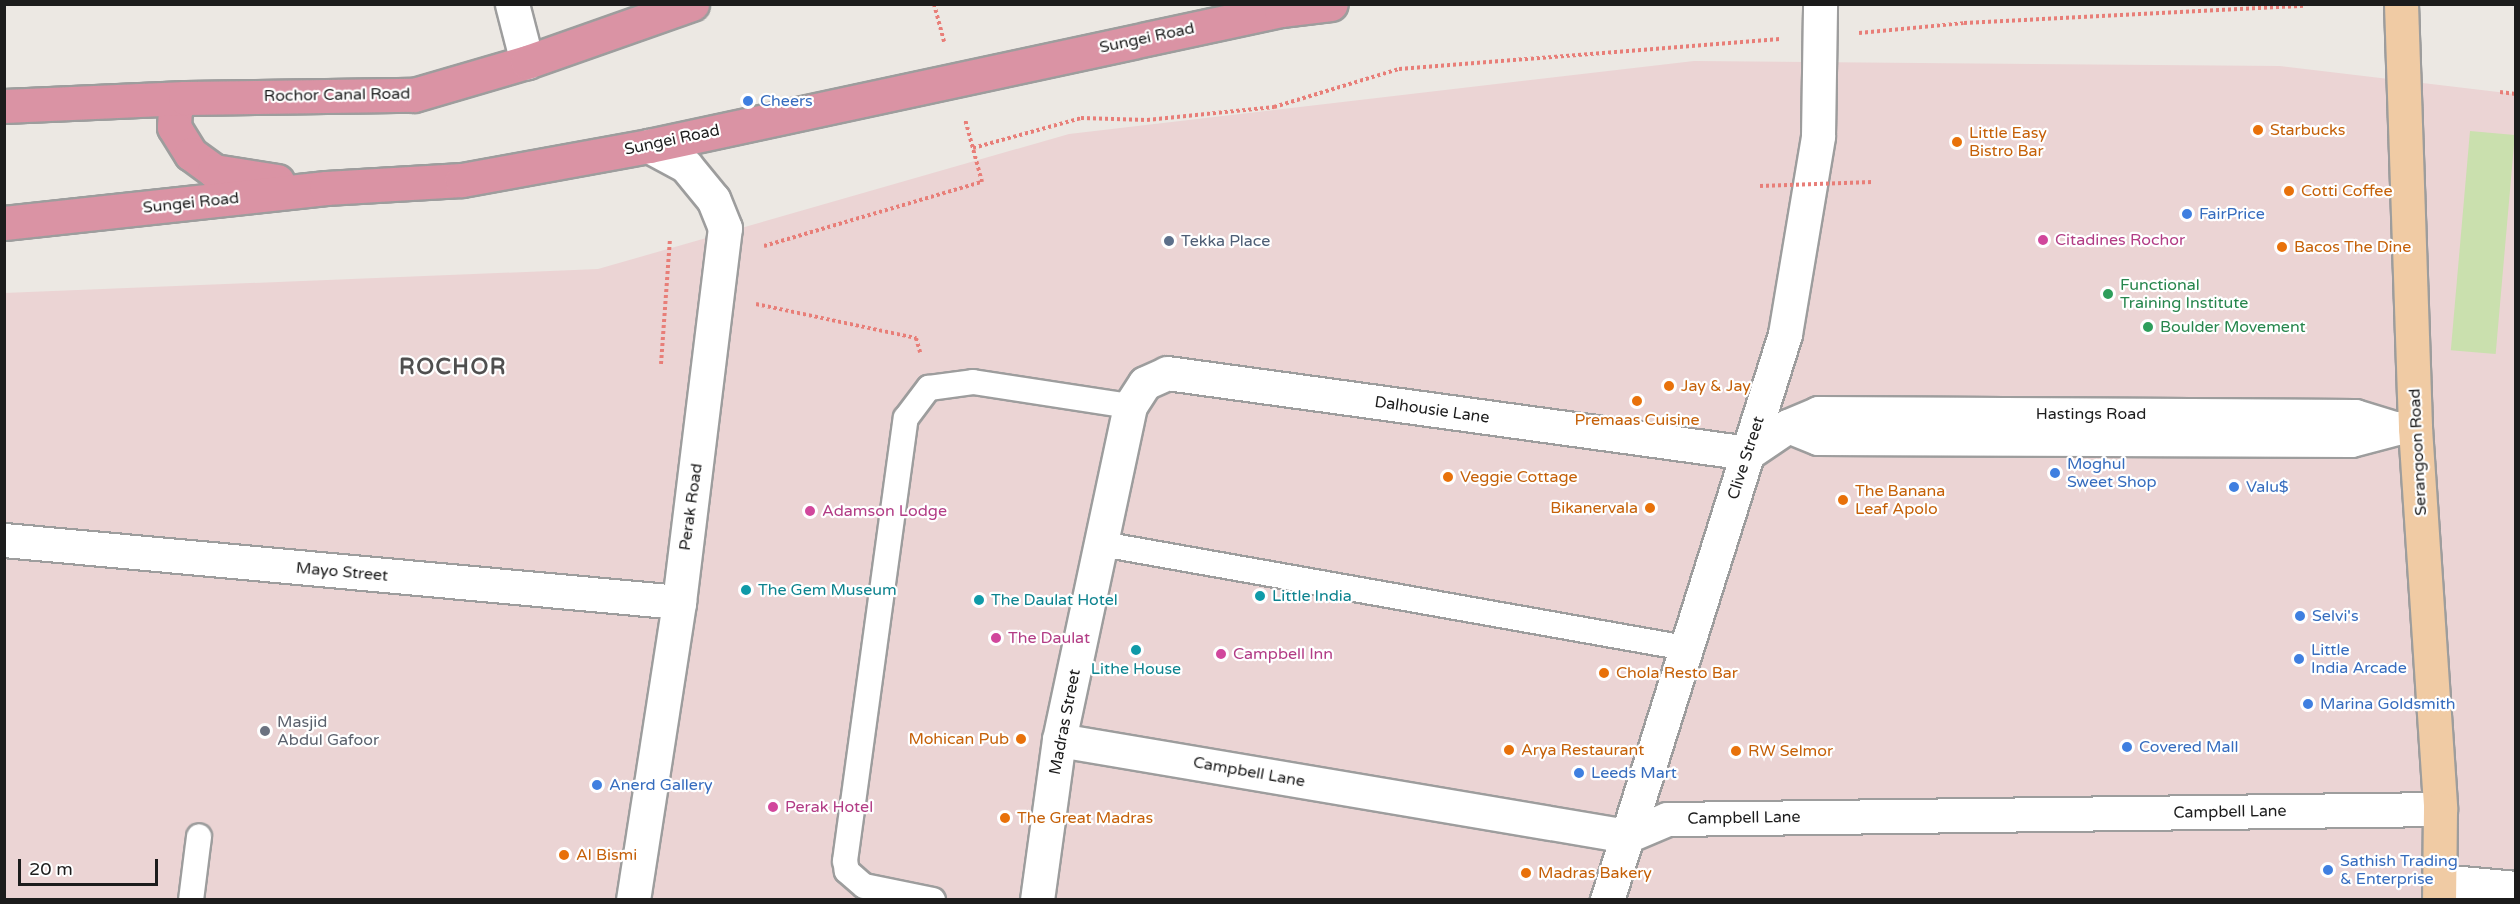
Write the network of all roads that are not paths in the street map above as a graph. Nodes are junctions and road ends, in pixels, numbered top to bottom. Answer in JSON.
{"nodes":[{"id":1,"x":512,"y":4,"type":"edge"},
{"id":2,"x":692,"y":4,"type":"edge"},
{"id":3,"x":1331,"y":4,"type":"edge"},
{"id":4,"x":2401,"y":4,"type":"edge"},
{"id":5,"x":1820,"y":20,"type":"edge"},
{"id":6,"x":527,"y":62,"type":"junction"},
{"id":7,"x":185,"y":98,"type":"junction"},
{"id":8,"x":4,"y":106,"type":"edge"},
{"id":9,"x":649,"y":146,"type":"junction"},
{"id":10,"x":326,"y":188,"type":"junction"},
{"id":11,"x":4,"y":223,"type":"edge"},
{"id":12,"x":1130,"y":405,"type":"junction"},
{"id":13,"x":2405,"y":428,"type":"junction"},
{"id":14,"x":1748,"y":453,"type":"junction"},
{"id":15,"x":4,"y":540,"type":"edge"},
{"id":16,"x":1102,"y":544,"type":"junction"},
{"id":17,"x":679,"y":602,"type":"junction"},
{"id":18,"x":1685,"y":648,"type":"junction"},
{"id":19,"x":1059,"y":740,"type":"junction"},
{"id":20,"x":2440,"y":809,"type":"junction"},
{"id":21,"x":1627,"y":836,"type":"junction"},
{"id":22,"x":199,"y":837,"type":"dead end"},
{"id":23,"x":2516,"y":888,"type":"edge"},
{"id":24,"x":2439,"y":890,"type":"edge"},
{"id":25,"x":191,"y":900,"type":"edge"},
{"id":26,"x":633,"y":900,"type":"edge"},
{"id":27,"x":933,"y":900,"type":"edge"},
{"id":28,"x":1037,"y":900,"type":"edge"},
{"id":29,"x":1607,"y":900,"type":"edge"}],
"edges":[{"from":1,"to":6,"type":"street"},
{"from":2,"to":6,"type":"highway","name":"Rochor Canal Road"},
{"from":3,"to":9,"type":"highway","name":"Sungei Road"},
{"from":4,"to":13,"type":"main road","name":"Serangoon Road"},
{"from":5,"to":14,"type":"street","name":"Clive Street"},
{"from":6,"to":7,"type":"highway","name":"Rochor Canal Road"},
{"from":7,"to":8,"type":"highway","name":"Rochor Canal Road"},
{"from":7,"to":10,"type":"highway"},
{"from":9,"to":10,"type":"highway","name":"Sungei Road"},
{"from":9,"to":17,"type":"street","name":"Perak Road"},
{"from":10,"to":11,"type":"highway","name":"Sungei Road"},
{"from":12,"to":14,"type":"street","name":"Dalhousie Lane"},
{"from":12,"to":16,"type":"street","name":"Madras Street"},
{"from":12,"to":27,"type":"lane"},
{"from":13,"to":14,"type":"street","name":"Hastings Road"},
{"from":13,"to":20,"type":"main road","name":"Serangoon Road"},
{"from":14,"to":18,"type":"street","name":"Clive Street"},
{"from":15,"to":17,"type":"street","name":"Mayo Street"},
{"from":16,"to":18,"type":"lane"},
{"from":16,"to":19,"type":"street","name":"Madras Street"},
{"from":17,"to":26,"type":"street","name":"Perak Road"},
{"from":18,"to":21,"type":"street","name":"Clive Street"},
{"from":19,"to":21,"type":"street","name":"Campbell Lane"},
{"from":19,"to":28,"type":"street","name":"Madras Street"},
{"from":20,"to":21,"type":"street","name":"Campbell Lane"},
{"from":20,"to":24,"type":"main road","name":"Serangoon Road"},
{"from":21,"to":29,"type":"street","name":"Clive Street"},
{"from":22,"to":25,"type":"lane"},
{"from":23,"to":24,"type":"street"}]}
